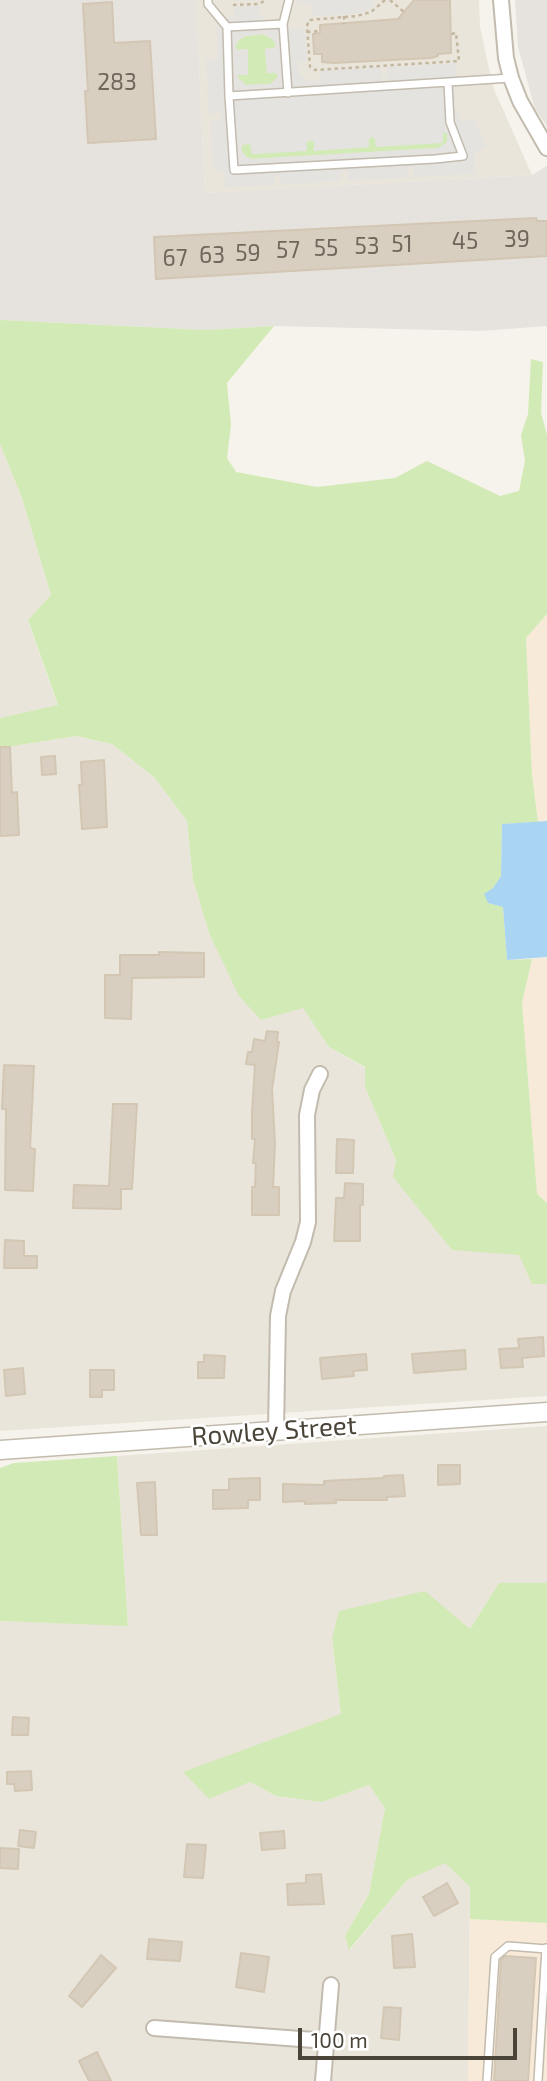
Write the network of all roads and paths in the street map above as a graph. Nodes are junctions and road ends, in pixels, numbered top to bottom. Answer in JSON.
{"nodes":[{"id":1,"x":208,"y":0,"type":"edge"},
{"id":2,"x":266,"y":0,"type":"edge"},
{"id":3,"x":289,"y":0,"type":"edge"},
{"id":4,"x":384,"y":0,"type":"edge"},
{"id":5,"x":390,"y":0,"type":"edge"},
{"id":6,"x":501,"y":0,"type":"edge"},
{"id":7,"x":254,"y":2,"type":"edge"},
{"id":8,"x":233,"y":5,"type":"dead end"},
{"id":9,"x":404,"y":12,"type":"dead end"},
{"id":10,"x":344,"y":16,"type":"junction"},
{"id":11,"x":283,"y":24,"type":"junction"},
{"id":12,"x":344,"y":24,"type":"dead end"},
{"id":13,"x":227,"y":27,"type":"junction"},
{"id":14,"x":320,"y":31,"type":"dead end"},
{"id":15,"x":307,"y":32,"type":"junction"},
{"id":16,"x":451,"y":34,"type":"dead end"},
{"id":17,"x":435,"y":57,"type":"dead end"},
{"id":18,"x":435,"y":62,"type":"junction"},
{"id":19,"x":512,"y":78,"type":"junction"},
{"id":20,"x":448,"y":83,"type":"junction"},
{"id":21,"x":288,"y":93,"type":"junction"},
{"id":22,"x":229,"y":96,"type":"junction"},
{"id":23,"x":547,"y":148,"type":"edge"},
{"id":24,"x":320,"y":1074,"type":"dead end"},
{"id":25,"x":547,"y":1412,"type":"edge"},
{"id":26,"x":275,"y":1431,"type":"junction"},
{"id":27,"x":0,"y":1450,"type":"edge"},
{"id":28,"x":547,"y":1948,"type":"edge"},
{"id":29,"x":331,"y":1985,"type":"dead end"},
{"id":30,"x":154,"y":2028,"type":"dead end"},
{"id":31,"x":327,"y":2041,"type":"junction"},
{"id":32,"x":323,"y":2081,"type":"edge"},
{"id":33,"x":487,"y":2081,"type":"edge"},
{"id":34,"x":538,"y":2081,"type":"edge"}],
"edges":[{"from":1,"to":13,"type":"lane"},
{"from":2,"to":7,"type":"path"},
{"from":3,"to":11,"type":"lane"},
{"from":4,"to":10,"type":"path"},
{"from":5,"to":9,"type":"path"},
{"from":6,"to":19,"type":"street"},
{"from":7,"to":8,"type":"path"},
{"from":10,"to":12,"type":"path"},
{"from":10,"to":15,"type":"path"},
{"from":11,"to":13,"type":"lane"},
{"from":11,"to":21,"type":"lane"},
{"from":13,"to":22,"type":"lane"},
{"from":14,"to":15,"type":"path"},
{"from":15,"to":18,"type":"path"},
{"from":16,"to":18,"type":"path"},
{"from":17,"to":18,"type":"path"},
{"from":19,"to":20,"type":"lane"},
{"from":19,"to":23,"type":"street"},
{"from":20,"to":21,"type":"lane"},
{"from":20,"to":22,"type":"lane"},
{"from":21,"to":22,"type":"lane"},
{"from":24,"to":26,"type":"street"},
{"from":25,"to":26,"type":"street","name":"Rowley Street"},
{"from":26,"to":27,"type":"street","name":"Rowley Street"},
{"from":28,"to":33,"type":"lane"},
{"from":28,"to":34,"type":"lane"},
{"from":29,"to":31,"type":"street"},
{"from":30,"to":31,"type":"street"},
{"from":31,"to":32,"type":"street"}]}
